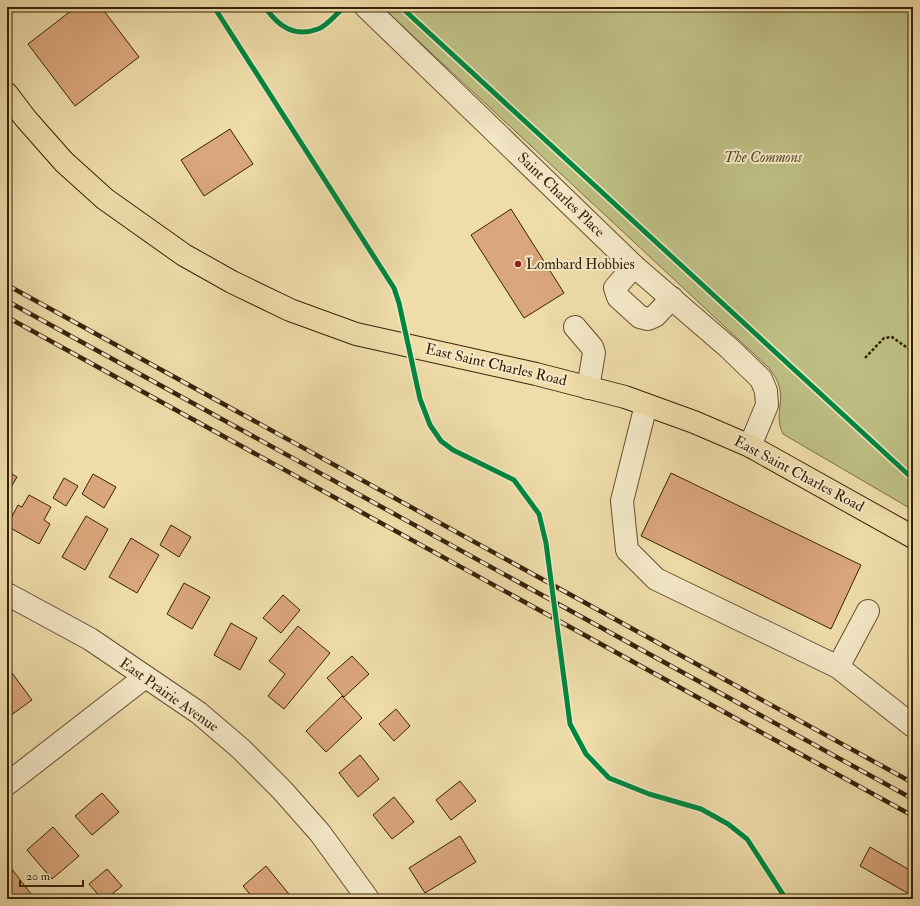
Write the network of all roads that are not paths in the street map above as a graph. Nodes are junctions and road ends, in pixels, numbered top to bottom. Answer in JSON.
{"nodes":[{"id":1,"x":366,"y":7,"type":"edge"},
{"id":2,"x":7,"y":94,"type":"edge"},
{"id":3,"x":634,"y":266,"type":"junction"},
{"id":4,"x":672,"y":298,"type":"junction"},
{"id":5,"x":575,"y":327,"type":"dead end"},
{"id":6,"x":588,"y":388,"type":"junction"},
{"id":7,"x":646,"y":405,"type":"junction"},
{"id":8,"x":750,"y":446,"type":"junction"},
{"id":9,"x":913,"y":536,"type":"edge"},
{"id":10,"x":7,"y":594,"type":"edge"},
{"id":11,"x":868,"y":611,"type":"dead end"},
{"id":12,"x":838,"y":667,"type":"junction"},
{"id":13,"x":145,"y":677,"type":"junction"},
{"id":14,"x":913,"y":726,"type":"edge"},
{"id":15,"x":7,"y":784,"type":"edge"},
{"id":16,"x":368,"y":899,"type":"edge"}],
"edges":[{"from":1,"to":3,"type":"street","name":"Saint Charles Place"},
{"from":2,"to":6,"type":"main road","name":"East Saint Charles Road"},
{"from":3,"to":4,"type":"street","name":"Saint Charles Place"},
{"from":3,"to":4,"type":"street"},
{"from":4,"to":8,"type":"street","name":"Saint Charles Place"},
{"from":5,"to":6,"type":"street"},
{"from":6,"to":7,"type":"main road","name":"East Saint Charles Road"},
{"from":7,"to":8,"type":"main road","name":"East Saint Charles Road"},
{"from":7,"to":12,"type":"street"},
{"from":8,"to":9,"type":"main road","name":"East Saint Charles Road"},
{"from":10,"to":13,"type":"street","name":"East Prairie Avenue"},
{"from":11,"to":12,"type":"street"},
{"from":12,"to":14,"type":"street"},
{"from":13,"to":15,"type":"street"},
{"from":13,"to":16,"type":"street","name":"East Prairie Avenue"}]}
